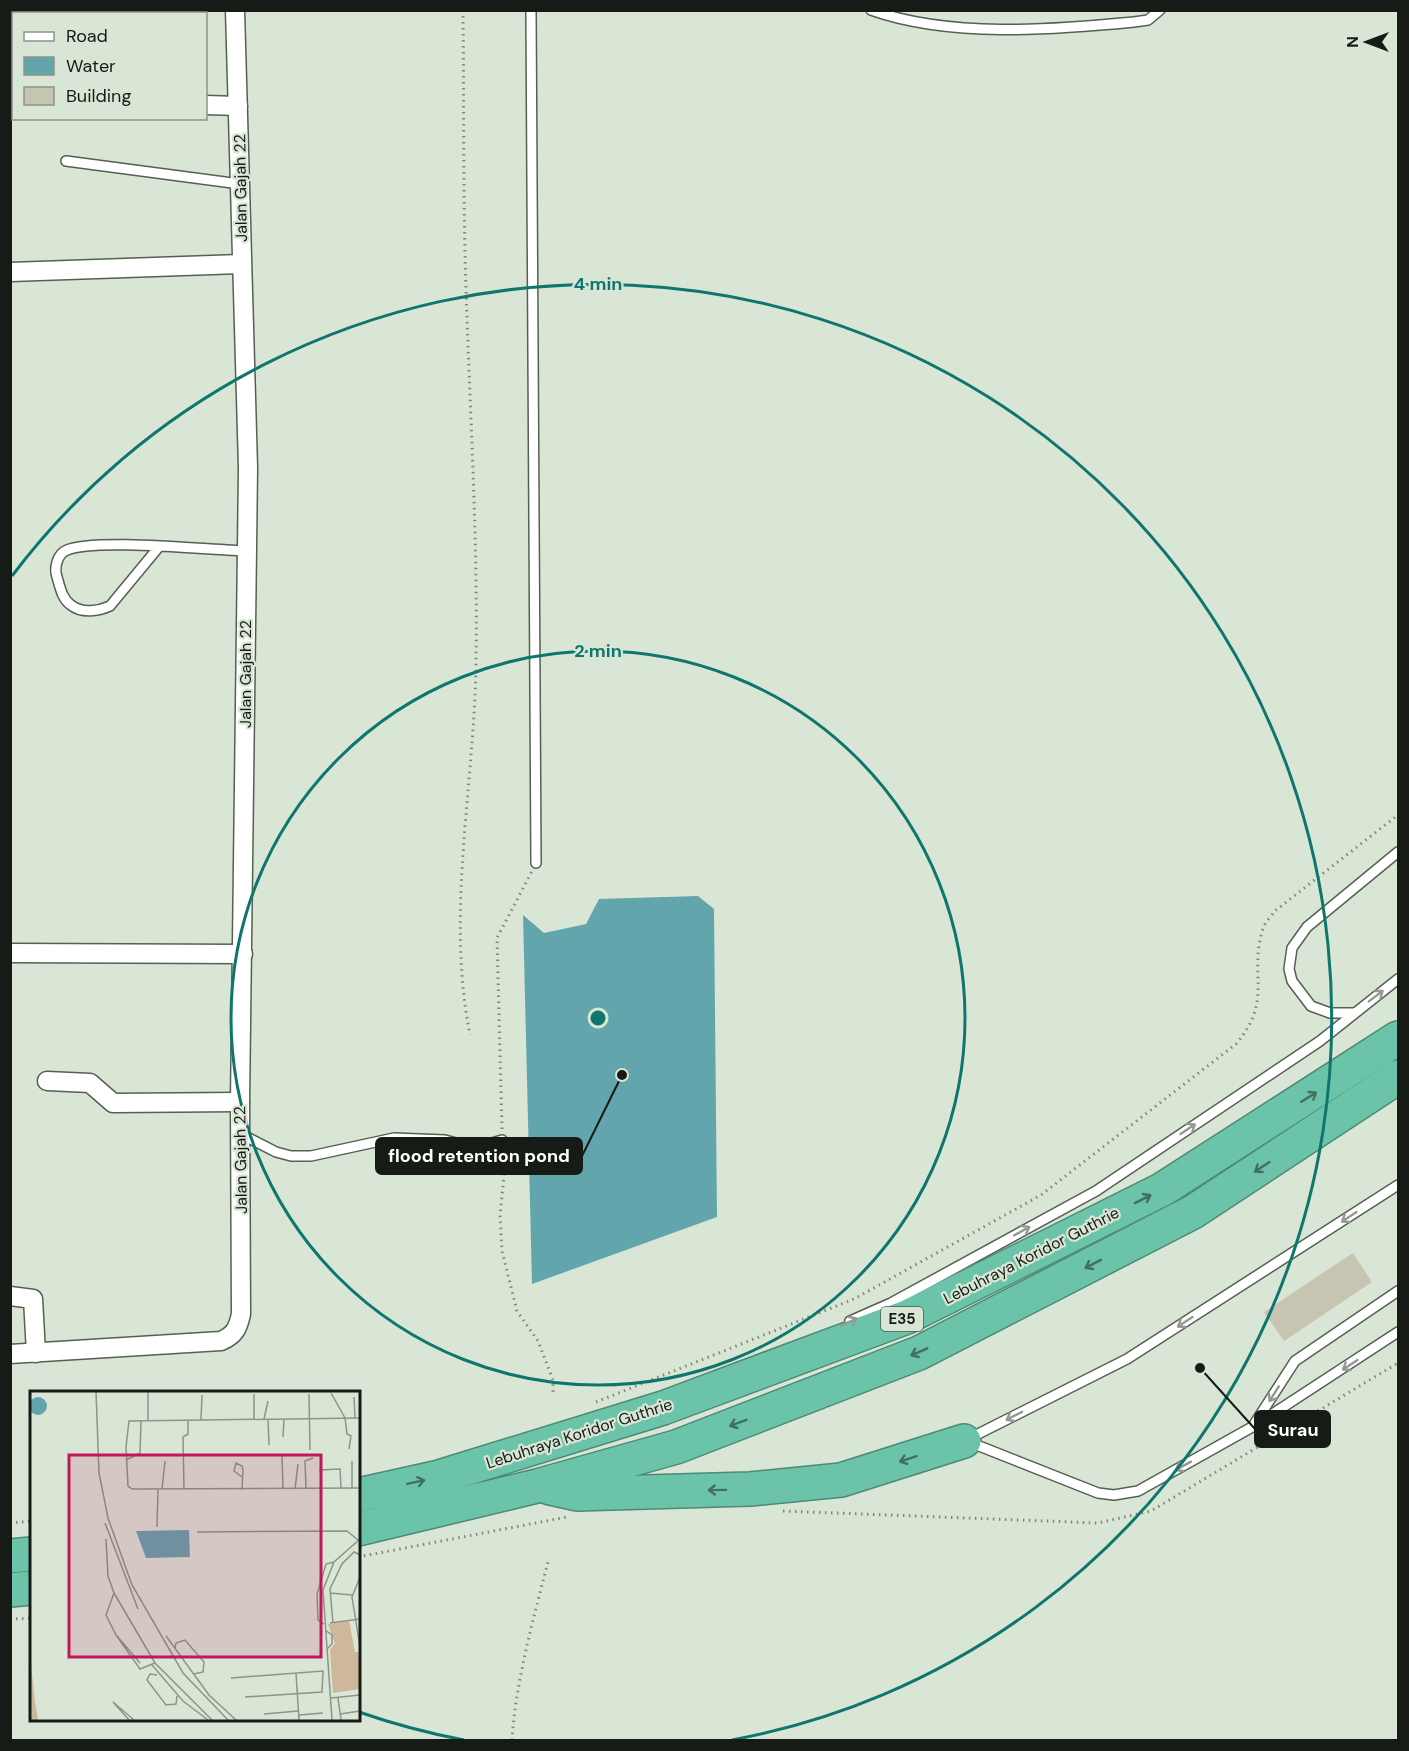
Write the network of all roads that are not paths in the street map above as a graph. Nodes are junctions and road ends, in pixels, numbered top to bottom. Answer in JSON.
{"nodes":[{"id":1,"x":235,"y":10,"type":"edge"},
{"id":2,"x":531,"y":10,"type":"edge"},
{"id":3,"x":871,"y":10,"type":"edge"},
{"id":4,"x":1160,"y":10,"type":"edge"},
{"id":5,"x":207,"y":105,"type":"edge"},
{"id":6,"x":238,"y":106,"type":"junction"},
{"id":7,"x":66,"y":161,"type":"dead end"},
{"id":8,"x":240,"y":184,"type":"junction"},
{"id":9,"x":241,"y":264,"type":"junction"},
{"id":10,"x":10,"y":272,"type":"edge"},
{"id":11,"x":158,"y":548,"type":"junction"},
{"id":12,"x":246,"y":551,"type":"junction"},
{"id":13,"x":1398,"y":852,"type":"edge"},
{"id":14,"x":536,"y":863,"type":"road end"},
{"id":15,"x":10,"y":953,"type":"edge"},
{"id":16,"x":243,"y":954,"type":"junction"},
{"id":17,"x":1398,"y":980,"type":"edge"},
{"id":18,"x":1354,"y":1013,"type":"junction"},
{"id":19,"x":1398,"y":1038,"type":"edge"},
{"id":20,"x":1398,"y":1077,"type":"edge"},
{"id":21,"x":47,"y":1081,"type":"dead end"},
{"id":22,"x":240,"y":1102,"type":"junction"},
{"id":23,"x":502,"y":1140,"type":"road end"},
{"id":24,"x":241,"y":1147,"type":"junction"},
{"id":25,"x":1398,"y":1185,"type":"edge"},
{"id":26,"x":1398,"y":1291,"type":"edge"},
{"id":27,"x":10,"y":1296,"type":"edge"},
{"id":28,"x":837,"y":1328,"type":"dead end"},
{"id":29,"x":1398,"y":1332,"type":"edge"},
{"id":30,"x":793,"y":1348,"type":"dead end"},
{"id":31,"x":36,"y":1353,"type":"junction"},
{"id":32,"x":10,"y":1354,"type":"edge"},
{"id":33,"x":663,"y":1408,"type":"junction"},
{"id":34,"x":1254,"y":1426,"type":"junction"},
{"id":35,"x":964,"y":1441,"type":"junction"},
{"id":36,"x":537,"y":1486,"type":"junction"},
{"id":37,"x":360,"y":1495,"type":"edge"},
{"id":38,"x":360,"y":1529,"type":"edge"},
{"id":39,"x":30,"y":1554,"type":"edge"},
{"id":40,"x":10,"y":1556,"type":"edge"},
{"id":41,"x":30,"y":1588,"type":"edge"},
{"id":42,"x":10,"y":1590,"type":"edge"}],
"edges":[{"from":1,"to":6,"type":"street","name":"Jalan Gajah 22"},
{"from":2,"to":14,"type":"lane"},
{"from":3,"to":4,"type":"lane"},
{"from":5,"to":6,"type":"street"},
{"from":6,"to":8,"type":"street","name":"Jalan Gajah 22"},
{"from":7,"to":8,"type":"lane"},
{"from":8,"to":9,"type":"street","name":"Jalan Gajah 22"},
{"from":9,"to":10,"type":"street"},
{"from":9,"to":12,"type":"street","name":"Jalan Gajah 22"},
{"from":11,"to":11,"type":"lane"},
{"from":11,"to":12,"type":"lane"},
{"from":12,"to":16,"type":"street","name":"Jalan Gajah 22"},
{"from":13,"to":18,"type":"lane"},
{"from":15,"to":16,"type":"street"},
{"from":16,"to":22,"type":"street","name":"Jalan Gajah 22"},
{"from":18,"to":17,"type":"lane","one_way":true},
{"from":28,"to":18,"type":"lane","one_way":true},
{"from":33,"to":19,"type":"highway","name":"Lebuhraya Koridor Guthrie","number":"E35","one_way":true},
{"from":20,"to":36,"type":"highway","name":"Lebuhraya Koridor Guthrie","number":"E35","one_way":true},
{"from":21,"to":22,"type":"street"},
{"from":22,"to":24,"type":"street","name":"Jalan Gajah 22"},
{"from":23,"to":24,"type":"lane"},
{"from":24,"to":31,"type":"street","name":"Jalan Gajah 22"},
{"from":25,"to":35,"type":"lane","one_way":true},
{"from":26,"to":34,"type":"lane","one_way":true},
{"from":27,"to":31,"type":"street"},
{"from":29,"to":34,"type":"lane","one_way":true},
{"from":30,"to":33,"type":"lane"},
{"from":31,"to":32,"type":"street"},
{"from":37,"to":33,"type":"highway","name":"Lebuhraya Koridor Guthrie","number":"E35","one_way":true},
{"from":34,"to":35,"type":"lane","one_way":true},
{"from":35,"to":36,"type":"highway","one_way":true},
{"from":36,"to":38,"type":"highway","name":"Lebuhraya Koridor Guthrie","number":"E35"},
{"from":39,"to":40,"type":"highway"},
{"from":41,"to":42,"type":"highway"}]}
